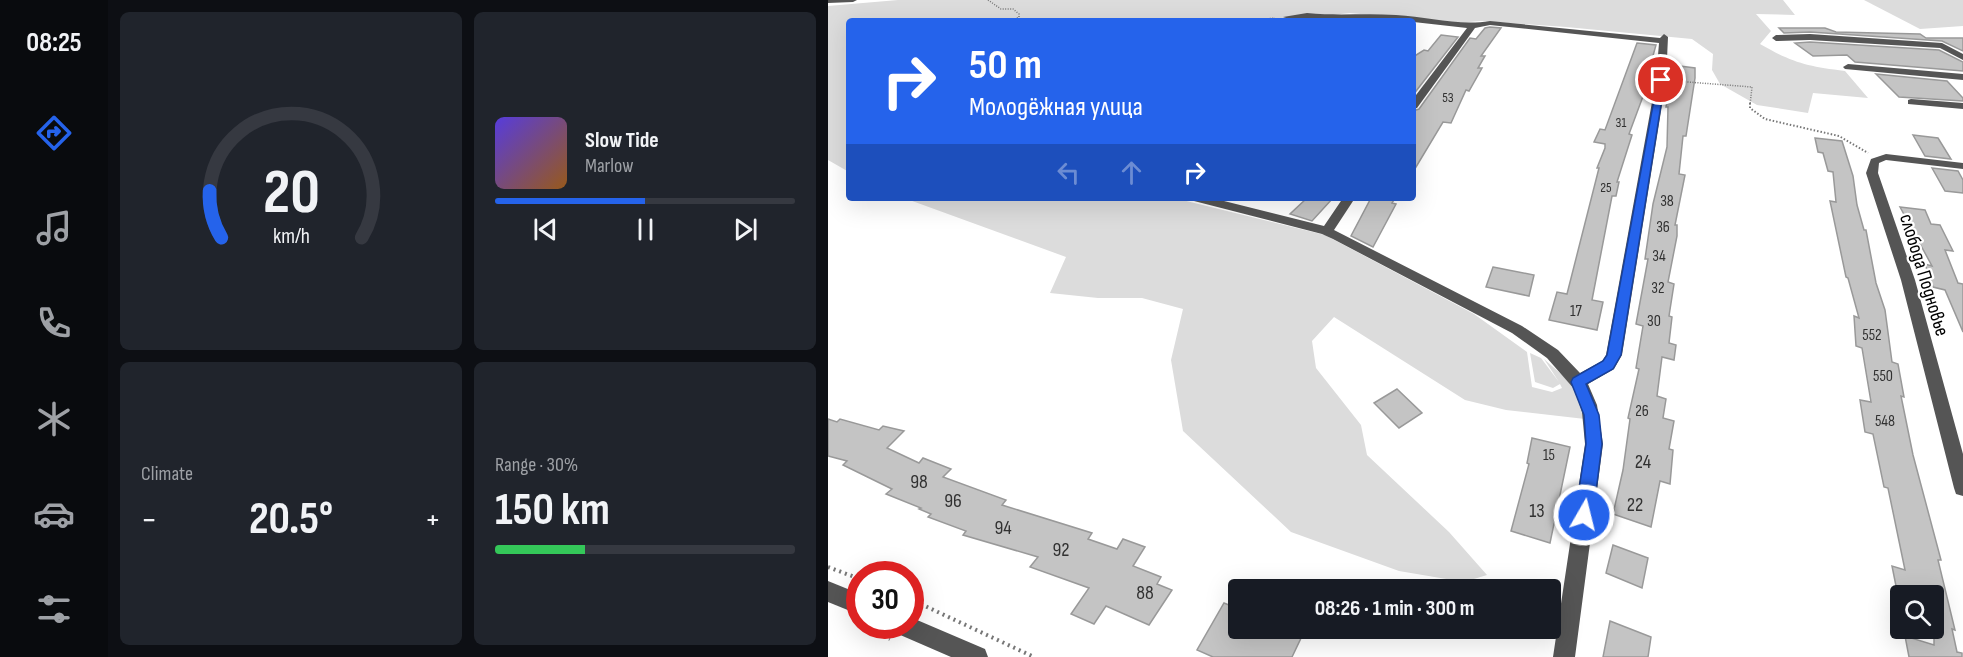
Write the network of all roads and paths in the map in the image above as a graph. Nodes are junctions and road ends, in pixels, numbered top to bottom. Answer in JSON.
{"nodes":[{"id":1,"x":853,"y":0,"type":"edge"},
{"id":2,"x":988,"y":0,"type":"edge"},
{"id":3,"x":828,"y":1,"type":"edge"},
{"id":4,"x":1287,"y":17,"type":"joint"},
{"id":5,"x":1017,"y":18,"type":"edge"},
{"id":6,"x":1278,"y":18,"type":"edge"},
{"id":7,"x":1328,"y":18,"type":"edge"},
{"id":8,"x":1342,"y":18,"type":"edge"},
{"id":9,"x":1392,"y":18,"type":"edge"},
{"id":10,"x":1416,"y":20,"type":"edge"},
{"id":11,"x":1472,"y":26,"type":"junction"},
{"id":12,"x":1776,"y":38,"type":"dead end"},
{"id":13,"x":1963,"y":57,"type":"edge"},
{"id":14,"x":1848,"y":67,"type":"dead end"},
{"id":15,"x":1963,"y":77,"type":"edge"},
{"id":16,"x":1661,"y":80,"type":"junction"},
{"id":17,"x":1416,"y":102,"type":"edge"},
{"id":18,"x":1911,"y":102,"type":"dead end"},
{"id":19,"x":1963,"y":106,"type":"edge"},
{"id":20,"x":1879,"y":158,"type":"junction"},
{"id":21,"x":1963,"y":166,"type":"edge"},
{"id":22,"x":1210,"y":201,"type":"edge"},
{"id":23,"x":1347,"y":201,"type":"edge"},
{"id":24,"x":1327,"y":231,"type":"junction"},
{"id":25,"x":1578,"y":382,"type":"junction"},
{"id":26,"x":1963,"y":488,"type":"edge"},
{"id":27,"x":828,"y":567,"type":"edge"},
{"id":28,"x":846,"y":574,"type":"edge"},
{"id":29,"x":828,"y":591,"type":"edge"},
{"id":30,"x":846,"y":599,"type":"edge"},
{"id":31,"x":924,"y":606,"type":"edge"},
{"id":32,"x":924,"y":634,"type":"edge"},
{"id":33,"x":977,"y":657,"type":"edge"},
{"id":34,"x":1034,"y":657,"type":"edge"},
{"id":35,"x":1564,"y":657,"type":"edge"}],
"edges":[{"from":1,"to":3,"type":"street"},
{"from":2,"to":5,"type":"path"},
{"from":4,"to":6,"type":"path"},
{"from":4,"to":7,"type":"street"},
{"from":8,"to":9,"type":"street"},
{"from":10,"to":11,"type":"street"},
{"from":11,"to":16,"type":"street"},
{"from":11,"to":17,"type":"street"},
{"from":12,"to":13,"type":"street"},
{"from":14,"to":15,"type":"street"},
{"from":16,"to":20,"type":"path"},
{"from":16,"to":25,"type":"street"},
{"from":18,"to":19,"type":"street"},
{"from":20,"to":21,"type":"street"},
{"from":20,"to":26,"type":"street","name":"слобода Подновье"},
{"from":22,"to":24,"type":"street"},
{"from":23,"to":24,"type":"street"},
{"from":24,"to":25,"type":"street"},
{"from":25,"to":35,"type":"street"},
{"from":27,"to":28,"type":"path"},
{"from":29,"to":30,"type":"street"},
{"from":31,"to":34,"type":"path"},
{"from":32,"to":33,"type":"street"}]}
